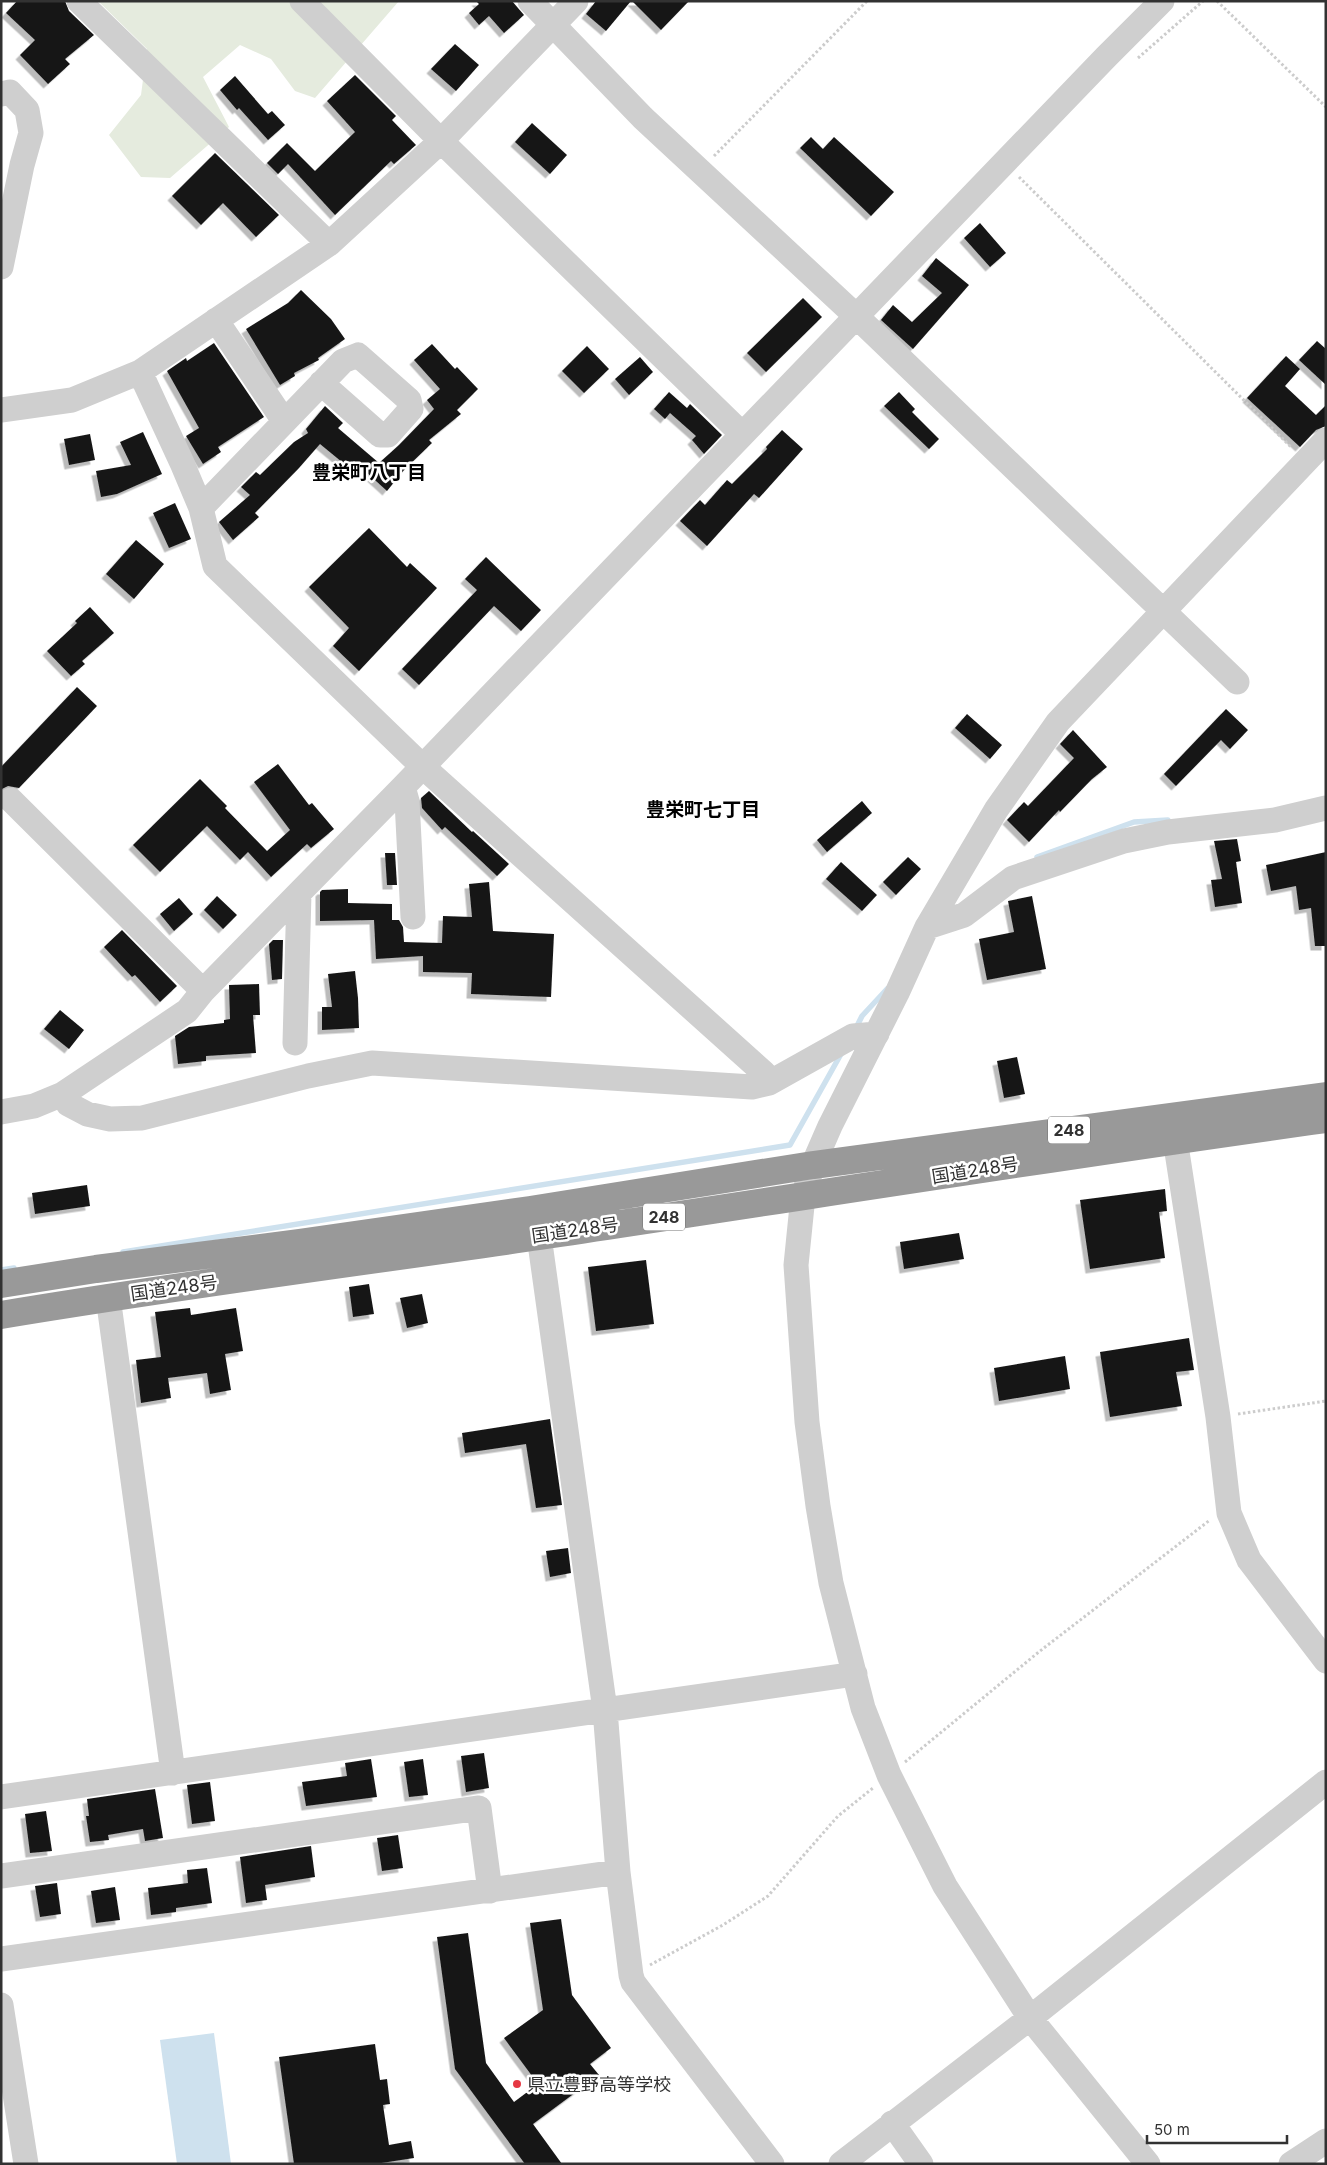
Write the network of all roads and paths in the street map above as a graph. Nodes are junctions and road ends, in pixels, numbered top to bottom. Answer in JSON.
{"nodes":[{"id":1,"x":79,"y":1,"type":"edge"},
{"id":2,"x":302,"y":1,"type":"edge"},
{"id":3,"x":530,"y":1,"type":"edge"},
{"id":4,"x":576,"y":1,"type":"edge"},
{"id":5,"x":867,"y":1,"type":"edge"},
{"id":6,"x":1162,"y":1,"type":"edge"},
{"id":7,"x":1182,"y":1,"type":"edge"},
{"id":8,"x":1217,"y":1,"type":"edge"},
{"id":9,"x":554,"y":24,"type":"junction"},
{"id":10,"x":1105,"y":58,"type":"junction"},
{"id":11,"x":1,"y":94,"type":"edge"},
{"id":12,"x":1326,"y":106,"type":"edge"},
{"id":13,"x":441,"y":141,"type":"junction"},
{"id":14,"x":1004,"y":162,"type":"junction"},
{"id":15,"x":699,"y":171,"type":"junction"},
{"id":16,"x":329,"y":244,"type":"junction"},
{"id":17,"x":1,"y":267,"type":"edge"},
{"id":18,"x":856,"y":316,"type":"junction"},
{"id":19,"x":216,"y":320,"type":"junction"},
{"id":20,"x":140,"y":372,"type":"junction"},
{"id":21,"x":321,"y":383,"type":"dead end"},
{"id":22,"x":1,"y":410,"type":"edge"},
{"id":23,"x":284,"y":421,"type":"junction"},
{"id":24,"x":742,"y":434,"type":"junction"},
{"id":25,"x":1326,"y":440,"type":"edge"},
{"id":26,"x":1305,"y":461,"type":"junction"},
{"id":27,"x":201,"y":508,"type":"junction"},
{"id":28,"x":1163,"y":612,"type":"junction"},
{"id":29,"x":1237,"y":682,"type":"dead end"},
{"id":30,"x":422,"y":766,"type":"junction"},
{"id":31,"x":403,"y":787,"type":"junction"},
{"id":32,"x":11,"y":800,"type":"dead end"},
{"id":33,"x":1326,"y":808,"type":"edge"},
{"id":34,"x":299,"y":893,"type":"junction"},
{"id":35,"x":413,"y":917,"type":"dead end"},
{"id":36,"x":927,"y":927,"type":"junction"},
{"id":37,"x":203,"y":991,"type":"junction"},
{"id":38,"x":877,"y":1034,"type":"junction"},
{"id":39,"x":295,"y":1044,"type":"dead end"},
{"id":40,"x":769,"y":1083,"type":"junction"},
{"id":41,"x":62,"y":1094,"type":"junction"},
{"id":42,"x":1326,"y":1096,"type":"edge"},
{"id":43,"x":1,"y":1112,"type":"edge"},
{"id":44,"x":1326,"y":1118,"type":"edge"},
{"id":45,"x":1174,"y":1140,"type":"junction"},
{"id":46,"x":813,"y":1166,"type":"junction"},
{"id":47,"x":803,"y":1196,"type":"junction"},
{"id":48,"x":539,"y":1236,"type":"junction"},
{"id":49,"x":1,"y":1284,"type":"edge"},
{"id":50,"x":108,"y":1297,"type":"junction"},
{"id":51,"x":1,"y":1315,"type":"edge"},
{"id":52,"x":1326,"y":1401,"type":"edge"},
{"id":53,"x":1218,"y":1417,"type":"junction"},
{"id":54,"x":1229,"y":1513,"type":"junction"},
{"id":55,"x":1326,"y":1661,"type":"edge"},
{"id":56,"x":855,"y":1674,"type":"junction"},
{"id":57,"x":605,"y":1710,"type":"junction"},
{"id":58,"x":173,"y":1773,"type":"junction"},
{"id":59,"x":889,"y":1775,"type":"junction"},
{"id":60,"x":1326,"y":1782,"type":"edge"},
{"id":61,"x":1,"y":1797,"type":"edge"},
{"id":62,"x":618,"y":1872,"type":"junction"},
{"id":63,"x":1,"y":1876,"type":"edge"},
{"id":64,"x":490,"y":1891,"type":"junction"},
{"id":65,"x":1,"y":1959,"type":"edge"},
{"id":66,"x":631,"y":1975,"type":"junction"},
{"id":67,"x":1,"y":2005,"type":"edge"},
{"id":68,"x":1030,"y":2018,"type":"junction"},
{"id":69,"x":892,"y":2123,"type":"junction"},
{"id":70,"x":1326,"y":2141,"type":"edge"},
{"id":71,"x":26,"y":2164,"type":"edge"},
{"id":72,"x":772,"y":2164,"type":"edge"},
{"id":73,"x":842,"y":2164,"type":"edge"},
{"id":74,"x":921,"y":2164,"type":"edge"},
{"id":75,"x":1148,"y":2164,"type":"edge"},
{"id":76,"x":1291,"y":2164,"type":"edge"}],
"edges":[{"from":1,"to":16,"type":"street"},
{"from":2,"to":13,"type":"street"},
{"from":3,"to":9,"type":"street"},
{"from":4,"to":9,"type":"street"},
{"from":5,"to":15,"type":"path"},
{"from":6,"to":10,"type":"street"},
{"from":7,"to":10,"type":"street"},
{"from":8,"to":12,"type":"path"},
{"from":9,"to":13,"type":"street"},
{"from":9,"to":15,"type":"street"},
{"from":10,"to":14,"type":"street"},
{"from":11,"to":17,"type":"street"},
{"from":13,"to":16,"type":"street"},
{"from":13,"to":24,"type":"street"},
{"from":14,"to":18,"type":"street"},
{"from":14,"to":26,"type":"path"},
{"from":15,"to":18,"type":"street"},
{"from":16,"to":19,"type":"street"},
{"from":18,"to":24,"type":"street"},
{"from":18,"to":28,"type":"street"},
{"from":19,"to":20,"type":"street"},
{"from":19,"to":23,"type":"street"},
{"from":20,"to":22,"type":"street"},
{"from":20,"to":27,"type":"street"},
{"from":21,"to":23,"type":"street"},
{"from":23,"to":27,"type":"street"},
{"from":24,"to":30,"type":"street"},
{"from":25,"to":26,"type":"street"},
{"from":26,"to":28,"type":"street"},
{"from":27,"to":30,"type":"street"},
{"from":28,"to":29,"type":"street"},
{"from":28,"to":36,"type":"street"},
{"from":30,"to":31,"type":"street"},
{"from":30,"to":40,"type":"street"},
{"from":31,"to":34,"type":"street"},
{"from":31,"to":35,"type":"street"},
{"from":32,"to":37,"type":"street"},
{"from":33,"to":36,"type":"street"},
{"from":34,"to":37,"type":"street"},
{"from":34,"to":39,"type":"street"},
{"from":36,"to":38,"type":"street"},
{"from":37,"to":41,"type":"street"},
{"from":38,"to":40,"type":"street"},
{"from":38,"to":46,"type":"street"},
{"from":40,"to":41,"type":"street"},
{"from":41,"to":43,"type":"street"},
{"from":42,"to":46,"type":"highway","name":"国道248号","number":"248"},
{"from":44,"to":45,"type":"highway","name":"国道248号","number":"248"},
{"from":45,"to":47,"type":"highway","name":"国道248号","number":"248"},
{"from":45,"to":53,"type":"street"},
{"from":46,"to":47,"type":"street"},
{"from":46,"to":49,"type":"highway","name":"国道248号","number":"248"},
{"from":47,"to":48,"type":"highway","name":"国道248号","number":"248"},
{"from":47,"to":56,"type":"street"},
{"from":48,"to":50,"type":"highway","name":"国道248号","number":"248"},
{"from":48,"to":57,"type":"street"},
{"from":50,"to":51,"type":"highway","name":"国道248号","number":"248"},
{"from":50,"to":58,"type":"street"},
{"from":52,"to":53,"type":"path"},
{"from":53,"to":54,"type":"street"},
{"from":54,"to":55,"type":"street"},
{"from":54,"to":59,"type":"path"},
{"from":56,"to":57,"type":"street"},
{"from":56,"to":59,"type":"street"},
{"from":57,"to":58,"type":"street"},
{"from":57,"to":62,"type":"street"},
{"from":58,"to":61,"type":"street"},
{"from":59,"to":66,"type":"path"},
{"from":59,"to":68,"type":"street"},
{"from":60,"to":68,"type":"street"},
{"from":62,"to":64,"type":"street"},
{"from":62,"to":66,"type":"street"},
{"from":63,"to":64,"type":"street"},
{"from":64,"to":65,"type":"street"},
{"from":66,"to":72,"type":"street"},
{"from":67,"to":71,"type":"street"},
{"from":68,"to":69,"type":"street"},
{"from":68,"to":75,"type":"street"},
{"from":69,"to":73,"type":"street"},
{"from":69,"to":74,"type":"street"},
{"from":70,"to":76,"type":"street"}]}
